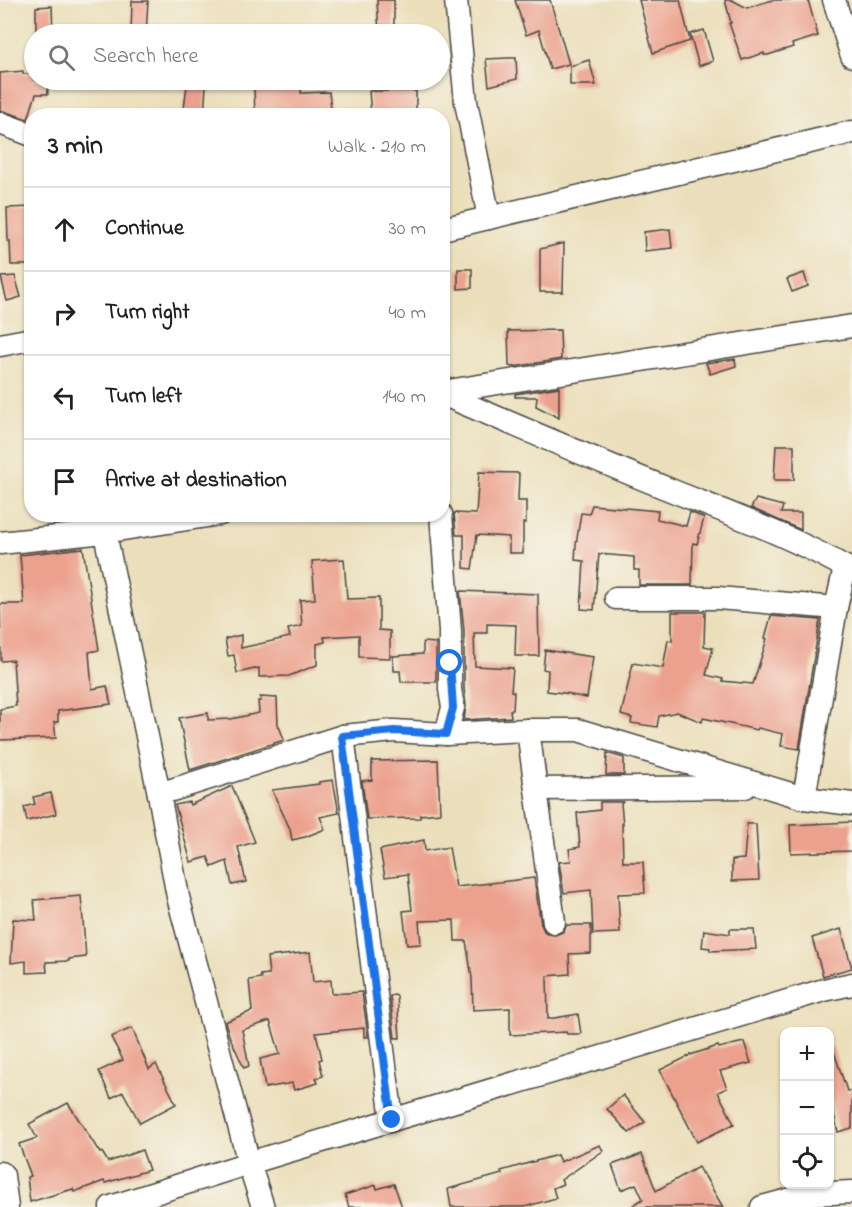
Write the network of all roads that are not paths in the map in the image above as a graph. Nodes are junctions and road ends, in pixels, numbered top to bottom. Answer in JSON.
{"nodes":[{"id":1,"x":456,"y":0,"type":"edge"},
{"id":2,"x":834,"y":0,"type":"edge"},
{"id":3,"x":852,"y":56,"type":"edge"},
{"id":4,"x":0,"y":123,"type":"edge"},
{"id":5,"x":24,"y":132,"type":"edge"},
{"id":6,"x":852,"y":132,"type":"edge"},
{"id":7,"x":489,"y":218,"type":"junction"},
{"id":8,"x":450,"y":226,"type":"edge"},
{"id":9,"x":852,"y":327,"type":"edge"},
{"id":10,"x":24,"y":340,"type":"edge"},
{"id":11,"x":0,"y":345,"type":"edge"},
{"id":12,"x":450,"y":392,"type":"edge"},
{"id":13,"x":450,"y":396,"type":"edge"},
{"id":14,"x":442,"y":522,"type":"edge"},
{"id":15,"x":102,"y":523,"type":"edge"},
{"id":16,"x":0,"y":543,"type":"edge"},
{"id":17,"x":849,"y":569,"type":"edge"},
{"id":18,"x":616,"y":598,"type":"dead end"},
{"id":19,"x":836,"y":608,"type":"junction"},
{"id":20,"x":528,"y":730,"type":"junction"},
{"id":21,"x":446,"y":734,"type":"junction"},
{"id":22,"x":342,"y":736,"type":"junction"},
{"id":23,"x":768,"y":787,"type":"junction"},
{"id":24,"x":537,"y":789,"type":"junction"},
{"id":25,"x":159,"y":794,"type":"junction"},
{"id":26,"x":804,"y":798,"type":"junction"},
{"id":27,"x":852,"y":804,"type":"edge"},
{"id":28,"x":554,"y":922,"type":"dead end"},
{"id":29,"x":852,"y":984,"type":"edge"},
{"id":30,"x":392,"y":1120,"type":"junction"},
{"id":31,"x":249,"y":1162,"type":"junction"},
{"id":32,"x":0,"y":1176,"type":"edge"},
{"id":33,"x":852,"y":1192,"type":"edge"},
{"id":34,"x":4,"y":1207,"type":"edge"},
{"id":35,"x":111,"y":1207,"type":"edge"},
{"id":36,"x":263,"y":1207,"type":"edge"},
{"id":37,"x":762,"y":1207,"type":"edge"}],
"edges":[{"from":1,"to":7,"type":"street"},
{"from":2,"to":3,"type":"street"},
{"from":4,"to":5,"type":"street"},
{"from":6,"to":7,"type":"street"},
{"from":7,"to":8,"type":"street"},
{"from":9,"to":12,"type":"street"},
{"from":10,"to":11,"type":"street"},
{"from":13,"to":17,"type":"street"},
{"from":14,"to":21,"type":"street"},
{"from":15,"to":16,"type":"street"},
{"from":15,"to":25,"type":"street"},
{"from":17,"to":19,"type":"street"},
{"from":18,"to":19,"type":"street"},
{"from":19,"to":26,"type":"street"},
{"from":20,"to":21,"type":"street"},
{"from":20,"to":23,"type":"street"},
{"from":20,"to":24,"type":"street"},
{"from":21,"to":22,"type":"street"},
{"from":22,"to":25,"type":"street"},
{"from":22,"to":30,"type":"street"},
{"from":23,"to":24,"type":"street"},
{"from":23,"to":26,"type":"street"},
{"from":24,"to":28,"type":"street"},
{"from":25,"to":31,"type":"street"},
{"from":26,"to":27,"type":"street"},
{"from":29,"to":30,"type":"street"},
{"from":30,"to":31,"type":"street"},
{"from":31,"to":35,"type":"street"},
{"from":31,"to":36,"type":"street"},
{"from":32,"to":34,"type":"street"},
{"from":33,"to":37,"type":"street"}]}
